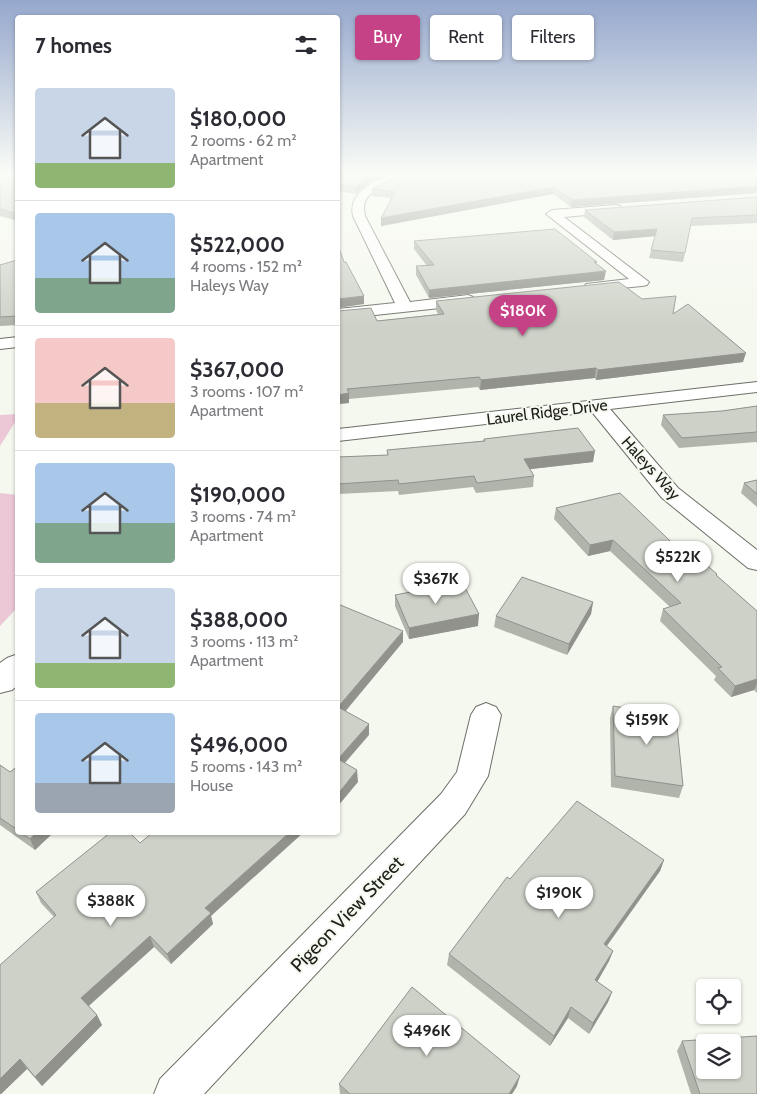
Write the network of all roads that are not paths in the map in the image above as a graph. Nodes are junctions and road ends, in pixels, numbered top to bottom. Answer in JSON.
{"nodes":[{"id":1,"x":364,"y":226,"type":"edge"},
{"id":2,"x":568,"y":226,"type":"edge"},
{"id":3,"x":574,"y":289,"type":"edge"},
{"id":4,"x":485,"y":298,"type":"edge"},
{"id":5,"x":405,"y":307,"type":"junction"},
{"id":6,"x":340,"y":314,"type":"edge"},
{"id":7,"x":15,"y":342,"type":"edge"},
{"id":8,"x":0,"y":344,"type":"edge"},
{"id":9,"x":757,"y":387,"type":"edge"},
{"id":10,"x":597,"y":406,"type":"junction"},
{"id":11,"x":340,"y":435,"type":"edge"},
{"id":12,"x":757,"y":562,"type":"edge"},
{"id":13,"x":15,"y":668,"type":"edge"},
{"id":14,"x":0,"y":680,"type":"edge"},
{"id":15,"x":486,"y":714,"type":"dead end"},
{"id":16,"x":175,"y":1094,"type":"edge"}],
"edges":[{"from":1,"to":5,"type":"street"},
{"from":2,"to":3,"type":"street"},
{"from":4,"to":5,"type":"street"},
{"from":5,"to":6,"type":"street"},
{"from":7,"to":8,"type":"street"},
{"from":9,"to":10,"type":"street","name":"Laurel Ridge Drive"},
{"from":10,"to":11,"type":"street","name":"Laurel Ridge Drive"},
{"from":10,"to":12,"type":"street","name":"Haleys Way"},
{"from":13,"to":14,"type":"street"},
{"from":15,"to":16,"type":"street","name":"Pigeon View Street"}]}
